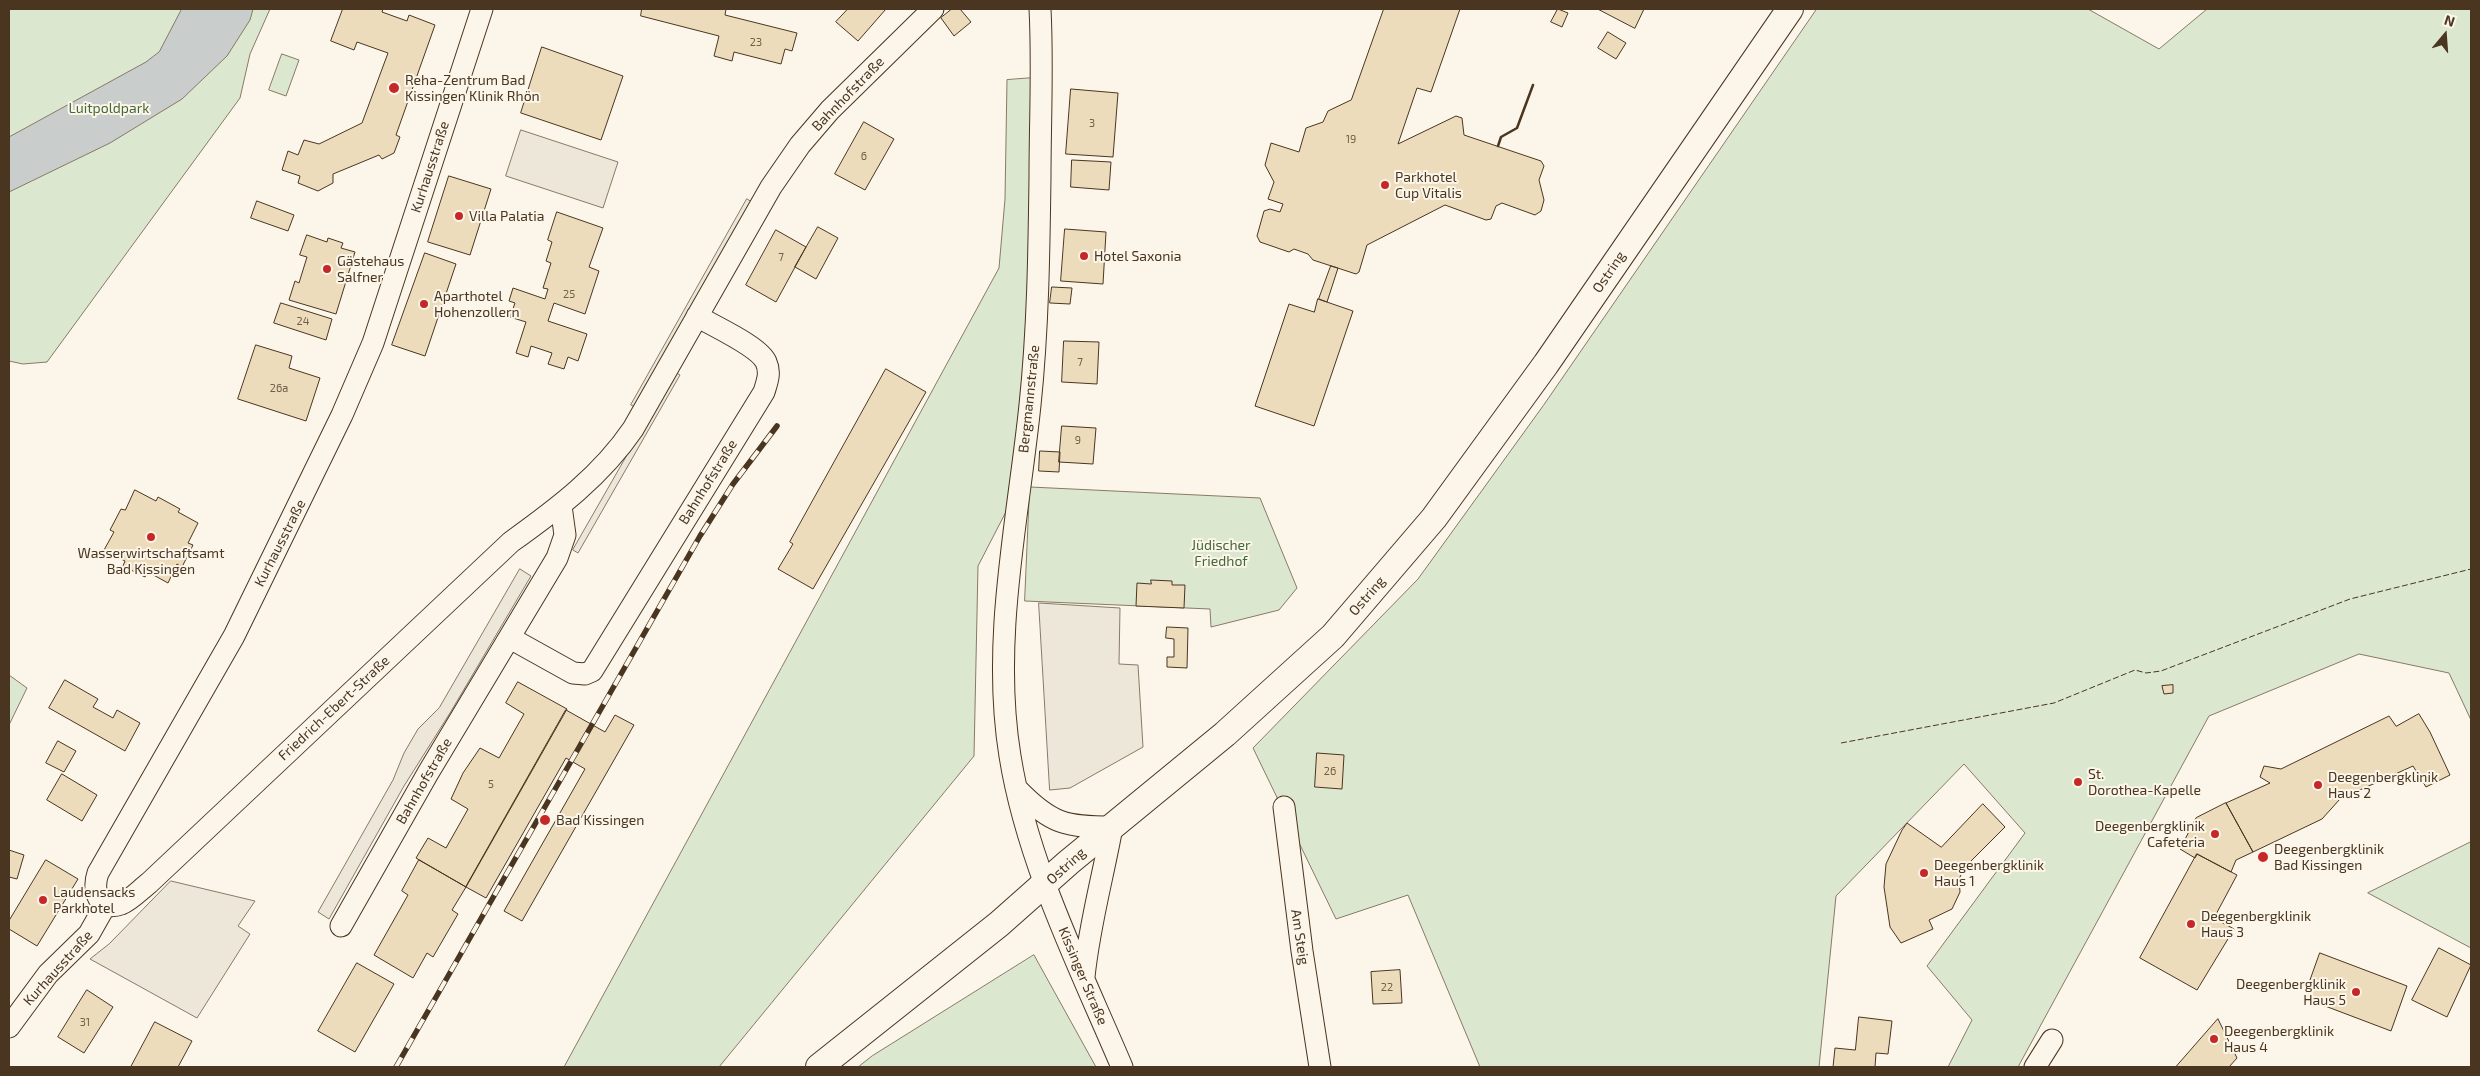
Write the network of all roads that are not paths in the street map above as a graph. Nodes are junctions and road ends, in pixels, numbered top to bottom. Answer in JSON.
{"nodes":[{"id":1,"x":482,"y":9,"type":"edge"},
{"id":2,"x":933,"y":9,"type":"edge"},
{"id":3,"x":1040,"y":9,"type":"edge"},
{"id":4,"x":1790,"y":9,"type":"edge"},
{"id":5,"x":697,"y":316,"type":"junction"},
{"id":6,"x":561,"y":506,"type":"junction"},
{"id":7,"x":510,"y":638,"type":"junction"},
{"id":8,"x":1016,"y":788,"type":"junction"},
{"id":9,"x":1284,"y":807,"type":"dead end"},
{"id":10,"x":1112,"y":827,"type":"junction"},
{"id":11,"x":1046,"y":883,"type":"junction"},
{"id":12,"x":106,"y":904,"type":"junction"},
{"id":13,"x":341,"y":926,"type":"dead end"},
{"id":14,"x":1084,"y":978,"type":"junction"},
{"id":15,"x":11,"y":1020,"type":"edge"},
{"id":16,"x":2052,"y":1040,"type":"dead end"},
{"id":17,"x":819,"y":1067,"type":"edge"},
{"id":18,"x":1122,"y":1067,"type":"edge"},
{"id":19,"x":1320,"y":1067,"type":"edge"},
{"id":20,"x":2035,"y":1067,"type":"edge"}],
"edges":[{"from":1,"to":12,"type":"street","name":"Kurhausstraße"},
{"from":2,"to":5,"type":"street","name":"Bahnhofstraße"},
{"from":3,"to":8,"type":"street","name":"Bergmannstraße"},
{"from":4,"to":10,"type":"main road","name":"Ostring"},
{"from":5,"to":6,"type":"street","name":"Bahnhofstraße"},
{"from":5,"to":7,"type":"street","name":"Bahnhofstraße"},
{"from":6,"to":7,"type":"street","name":"Bahnhofstraße"},
{"from":6,"to":12,"type":"street","name":"Friedrich-Ebert-Straße"},
{"from":7,"to":13,"type":"street","name":"Bahnhofstraße"},
{"from":8,"to":10,"type":"street"},
{"from":8,"to":11,"type":"street","name":"Bergmannstraße"},
{"from":9,"to":19,"type":"street","name":"Am Steig"},
{"from":10,"to":11,"type":"main road","name":"Ostring"},
{"from":10,"to":14,"type":"street"},
{"from":11,"to":14,"type":"street","name":"Kissinger Straße"},
{"from":11,"to":17,"type":"main road","name":"Ostring"},
{"from":12,"to":15,"type":"street","name":"Kurhausstraße"},
{"from":14,"to":18,"type":"street","name":"Kissinger Straße"},
{"from":16,"to":20,"type":"street"}]}
